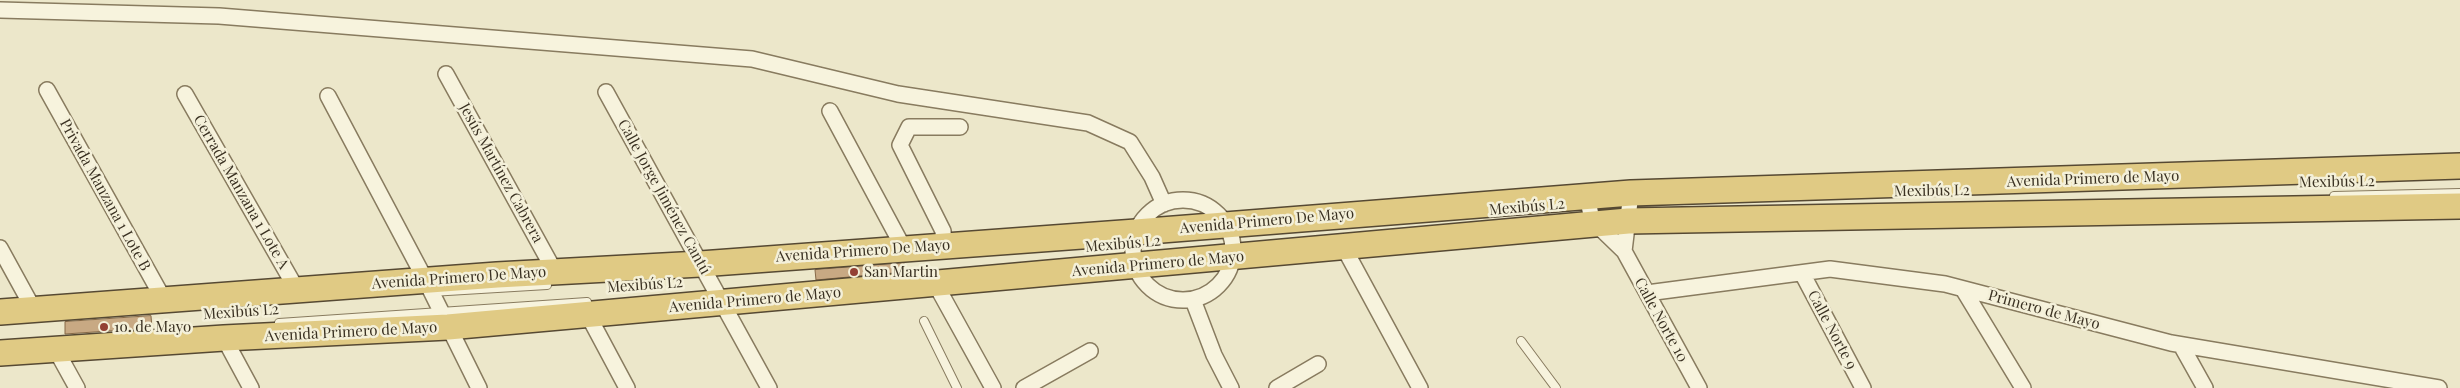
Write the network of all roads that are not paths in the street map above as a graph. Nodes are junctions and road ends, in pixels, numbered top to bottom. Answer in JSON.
{"nodes":[{"id":1,"x":0,"y":10,"type":"edge"},
{"id":2,"x":446,"y":74,"type":"dead end"},
{"id":3,"x":47,"y":90,"type":"dead end"},
{"id":4,"x":606,"y":92,"type":"dead end"},
{"id":5,"x":185,"y":94,"type":"dead end"},
{"id":6,"x":328,"y":96,"type":"dead end"},
{"id":7,"x":830,"y":111,"type":"dead end"},
{"id":8,"x":960,"y":127,"type":"dead end"},
{"id":9,"x":2460,"y":166,"type":"edge"},
{"id":10,"x":2460,"y":173,"type":"edge"},
{"id":11,"x":2114,"y":186,"type":"dead end"},
{"id":12,"x":1727,"y":191,"type":"joint"},
{"id":13,"x":2460,"y":193,"type":"edge"},
{"id":14,"x":2322,"y":196,"type":"dead end"},
{"id":15,"x":1164,"y":204,"type":"junction"},
{"id":16,"x":2460,"y":206,"type":"edge"},
{"id":17,"x":1629,"y":208,"type":"junction"},
{"id":18,"x":1590,"y":211,"type":"junction"},
{"id":19,"x":1327,"y":226,"type":"dead end"},
{"id":20,"x":1227,"y":228,"type":"junction"},
{"id":21,"x":1392,"y":233,"type":"dead end"},
{"id":22,"x":1372,"y":235,"type":"dead end"},
{"id":23,"x":1135,"y":237,"type":"junction"},
{"id":24,"x":1352,"y":241,"type":"junction"},
{"id":25,"x":1104,"y":243,"type":"dead end"},
{"id":26,"x":1064,"y":246,"type":"dead end"},
{"id":27,"x":1074,"y":246,"type":"dead end"},
{"id":28,"x":0,"y":248,"type":"edge"},
{"id":29,"x":1025,"y":249,"type":"dead end"},
{"id":30,"x":1015,"y":250,"type":"dead end"},
{"id":31,"x":910,"y":252,"type":"junction"},
{"id":32,"x":945,"y":252,"type":"junction"},
{"id":33,"x":1624,"y":252,"type":"junction"},
{"id":34,"x":976,"y":253,"type":"dead end"},
{"id":35,"x":1232,"y":253,"type":"junction"},
{"id":36,"x":877,"y":260,"type":"dead end"},
{"id":37,"x":867,"y":261,"type":"dead end"},
{"id":38,"x":1134,"y":261,"type":"junction"},
{"id":39,"x":818,"y":264,"type":"dead end"},
{"id":40,"x":828,"y":264,"type":"dead end"},
{"id":41,"x":704,"y":272,"type":"junction"},
{"id":42,"x":1802,"y":273,"type":"junction"},
{"id":43,"x":557,"y":278,"type":"junction"},
{"id":44,"x":935,"y":283,"type":"junction"},
{"id":45,"x":426,"y":289,"type":"junction"},
{"id":46,"x":1963,"y":289,"type":"junction"},
{"id":47,"x":297,"y":290,"type":"junction"},
{"id":48,"x":1647,"y":293,"type":"junction"},
{"id":49,"x":714,"y":297,"type":"junction"},
{"id":50,"x":164,"y":300,"type":"junction"},
{"id":51,"x":1193,"y":300,"type":"junction"},
{"id":52,"x":593,"y":308,"type":"junction"},
{"id":53,"x":34,"y":310,"type":"junction"},
{"id":54,"x":0,"y":312,"type":"edge"},
{"id":55,"x":445,"y":319,"type":"junction"},
{"id":56,"x":924,"y":321,"type":"dead end"},
{"id":57,"x":274,"y":323,"type":"dead end"},
{"id":58,"x":224,"y":338,"type":"junction"},
{"id":59,"x":1521,"y":341,"type":"dead end"},
{"id":60,"x":2181,"y":345,"type":"junction"},
{"id":61,"x":56,"y":350,"type":"junction"},
{"id":62,"x":1090,"y":351,"type":"dead end"},
{"id":63,"x":0,"y":353,"type":"edge"},
{"id":64,"x":1318,"y":364,"type":"dead end"},
{"id":65,"x":2378,"y":383,"type":"edge"},
{"id":66,"x":77,"y":388,"type":"edge"},
{"id":67,"x":251,"y":388,"type":"edge"},
{"id":68,"x":479,"y":388,"type":"edge"},
{"id":69,"x":627,"y":388,"type":"edge"},
{"id":70,"x":769,"y":388,"type":"edge"},
{"id":71,"x":957,"y":388,"type":"edge"},
{"id":72,"x":993,"y":388,"type":"edge"},
{"id":73,"x":1024,"y":388,"type":"edge"},
{"id":74,"x":1231,"y":388,"type":"edge"},
{"id":75,"x":1277,"y":388,"type":"edge"},
{"id":76,"x":1420,"y":388,"type":"edge"},
{"id":77,"x":1556,"y":388,"type":"edge"},
{"id":78,"x":1699,"y":388,"type":"edge"},
{"id":79,"x":1862,"y":388,"type":"edge"},
{"id":80,"x":2023,"y":388,"type":"edge"},
{"id":81,"x":2205,"y":388,"type":"edge"},
{"id":82,"x":2439,"y":388,"type":"edge"}],
"edges":[{"from":1,"to":15,"type":"street","name":"Avenida Primero De Mayo"},
{"from":2,"to":43,"type":"street","name":"Jesús Martínez Cabrera"},
{"from":3,"to":50,"type":"street","name":"Privada Manzana 1 Lote B"},
{"from":4,"to":41,"type":"street","name":"Calle Jorge Jiménez Cantú"},
{"from":5,"to":47,"type":"street","name":"Cerrada Manzana 1 Lote A"},
{"from":6,"to":45,"type":"street"},
{"from":7,"to":31,"type":"street"},
{"from":8,"to":32,"type":"street"},
{"from":9,"to":12,"type":"highway","name":"Avenida Primero de Mayo"},
{"from":10,"to":11,"type":"lane","name":"Mexibús L2"},
{"from":12,"to":17,"type":"highway","name":"Avenida Primero De Mayo"},
{"from":13,"to":14,"type":"lane","name":"Mexibús L2"},
{"from":15,"to":20,"type":"street"},
{"from":15,"to":23,"type":"street"},
{"from":16,"to":17,"type":"highway","name":"Avenida Primero De Mayo"},
{"from":17,"to":18,"type":"highway","name":"Avenida Primero De Mayo"},
{"from":17,"to":33,"type":"street"},
{"from":18,"to":20,"type":"highway","name":"Avenida Primero De Mayo"},
{"from":18,"to":24,"type":"highway","name":"Avenida Primero de Mayo"},
{"from":18,"to":33,"type":"street","name":"Calle Norte 10"},
{"from":19,"to":20,"type":"lane"},
{"from":20,"to":23,"type":"highway","name":"Avenida Primero De Mayo"},
{"from":20,"to":35,"type":"street"},
{"from":21,"to":22,"type":"lane"},
{"from":23,"to":25,"type":"lane","name":"Mexibús L2"},
{"from":23,"to":32,"type":"highway","name":"Avenida Primero De Mayo"},
{"from":23,"to":38,"type":"street"},
{"from":24,"to":35,"type":"highway","name":"Avenida Primero de Mayo"},
{"from":24,"to":76,"type":"street"},
{"from":26,"to":27,"type":"lane","name":"Mexibús L2"},
{"from":28,"to":53,"type":"street"},
{"from":29,"to":30,"type":"lane"},
{"from":31,"to":32,"type":"highway","name":"Avenida Primero De Mayo"},
{"from":31,"to":41,"type":"highway","name":"Avenida Primero De Mayo"},
{"from":32,"to":34,"type":"lane"},
{"from":33,"to":48,"type":"street","name":"Calle Norte 10"},
{"from":35,"to":38,"type":"highway","name":"Avenida Primero de Mayo"},
{"from":35,"to":51,"type":"street"},
{"from":36,"to":37,"type":"lane"},
{"from":38,"to":44,"type":"highway","name":"Avenida Primero de Mayo"},
{"from":38,"to":49,"type":"lane","name":"Mexibús L2"},
{"from":38,"to":51,"type":"street"},
{"from":39,"to":40,"type":"lane"},
{"from":41,"to":43,"type":"highway","name":"Avenida Primero De Mayo"},
{"from":41,"to":49,"type":"street","name":"Calle Jorge Jiménez Cantú"},
{"from":42,"to":46,"type":"street","name":"Primero de Mayo"},
{"from":42,"to":48,"type":"street","name":"Primero de Mayo"},
{"from":42,"to":79,"type":"street","name":"Calle Norte 9"},
{"from":43,"to":45,"type":"highway","name":"Avenida Primero De Mayo"},
{"from":44,"to":49,"type":"highway","name":"Avenida Primero de Mayo"},
{"from":44,"to":72,"type":"street"},
{"from":45,"to":47,"type":"highway","name":"Avenida Primero De Mayo"},
{"from":45,"to":55,"type":"street"},
{"from":46,"to":60,"type":"street","name":"Primero de Mayo"},
{"from":46,"to":80,"type":"street"},
{"from":47,"to":50,"type":"highway","name":"Avenida Primero De Mayo"},
{"from":48,"to":78,"type":"street","name":"Calle Norte 10"},
{"from":49,"to":52,"type":"highway","name":"Avenida Primero de Mayo"},
{"from":49,"to":70,"type":"street","name":"Calle Jorge Jiménez Cantú"},
{"from":50,"to":53,"type":"highway","name":"Avenida Primero De Mayo"},
{"from":51,"to":74,"type":"street"},
{"from":52,"to":55,"type":"highway","name":"Avenida Primero de Mayo"},
{"from":52,"to":69,"type":"street"},
{"from":53,"to":54,"type":"highway","name":"Avenida Primero De Mayo"},
{"from":55,"to":57,"type":"lane","name":"Mexibús L2"},
{"from":55,"to":58,"type":"highway","name":"Avenida Primero de Mayo"},
{"from":55,"to":68,"type":"street"},
{"from":56,"to":71,"type":"lane"},
{"from":58,"to":61,"type":"highway","name":"Avenida Primero de Mayo"},
{"from":58,"to":67,"type":"street"},
{"from":59,"to":77,"type":"lane"},
{"from":60,"to":65,"type":"street","name":"Primero de Mayo"},
{"from":60,"to":81,"type":"street"},
{"from":61,"to":63,"type":"highway","name":"Avenida Primero de Mayo"},
{"from":61,"to":66,"type":"street"},
{"from":62,"to":73,"type":"street"},
{"from":64,"to":75,"type":"street"},
{"from":65,"to":82,"type":"street","name":"Primero de Mayo"}]}
